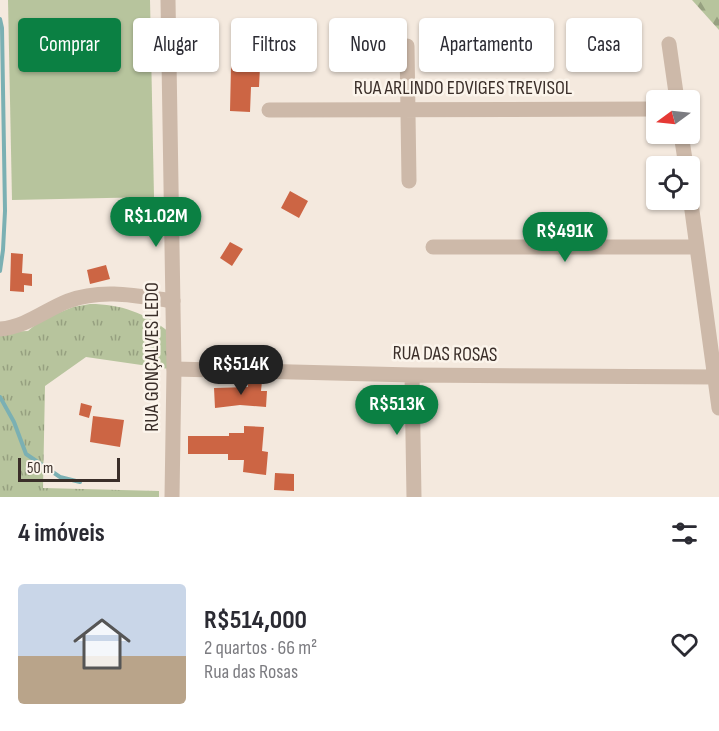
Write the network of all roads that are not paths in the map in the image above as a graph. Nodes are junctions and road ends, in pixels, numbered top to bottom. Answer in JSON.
{"nodes":[{"id":1,"x":168,"y":0,"type":"edge"},
{"id":2,"x":669,"y":45,"type":"dead end"},
{"id":3,"x":407,"y":46,"type":"dead end"},
{"id":4,"x":676,"y":90,"type":"edge"},
{"id":5,"x":408,"y":109,"type":"junction"},
{"id":6,"x":646,"y":109,"type":"edge"},
{"id":7,"x":269,"y":110,"type":"dead end"},
{"id":8,"x":409,"y":181,"type":"dead end"},
{"id":9,"x":692,"y":210,"type":"edge"},
{"id":10,"x":433,"y":247,"type":"dead end"},
{"id":11,"x":697,"y":247,"type":"junction"},
{"id":12,"x":173,"y":301,"type":"junction"},
{"id":13,"x":0,"y":329,"type":"edge"},
{"id":14,"x":174,"y":369,"type":"junction"},
{"id":15,"x":412,"y":375,"type":"junction"},
{"id":16,"x":715,"y":377,"type":"junction"},
{"id":17,"x":719,"y":408,"type":"edge"},
{"id":18,"x":172,"y":497,"type":"edge"},
{"id":19,"x":414,"y":497,"type":"edge"}],
"edges":[{"from":1,"to":12,"type":"street","name":"RUA GONÇALVES LEDO"},
{"from":2,"to":4,"type":"street"},
{"from":3,"to":5,"type":"street"},
{"from":5,"to":6,"type":"street","name":"RUA ARLINDO EDVIGES TREVISOL"},
{"from":5,"to":7,"type":"street","name":"RUA ARLINDO EDVIGES TREVISOL"},
{"from":5,"to":8,"type":"street"},
{"from":9,"to":11,"type":"street"},
{"from":10,"to":11,"type":"street"},
{"from":11,"to":16,"type":"street"},
{"from":12,"to":13,"type":"street"},
{"from":12,"to":14,"type":"street","name":"RUA GONÇALVES LEDO"},
{"from":14,"to":15,"type":"street","name":"RUA DAS ROSAS"},
{"from":14,"to":18,"type":"street","name":"RUA GONÇALVES LEDO"},
{"from":15,"to":16,"type":"street","name":"RUA DAS ROSAS"},
{"from":15,"to":19,"type":"street"},
{"from":16,"to":17,"type":"street"}]}
